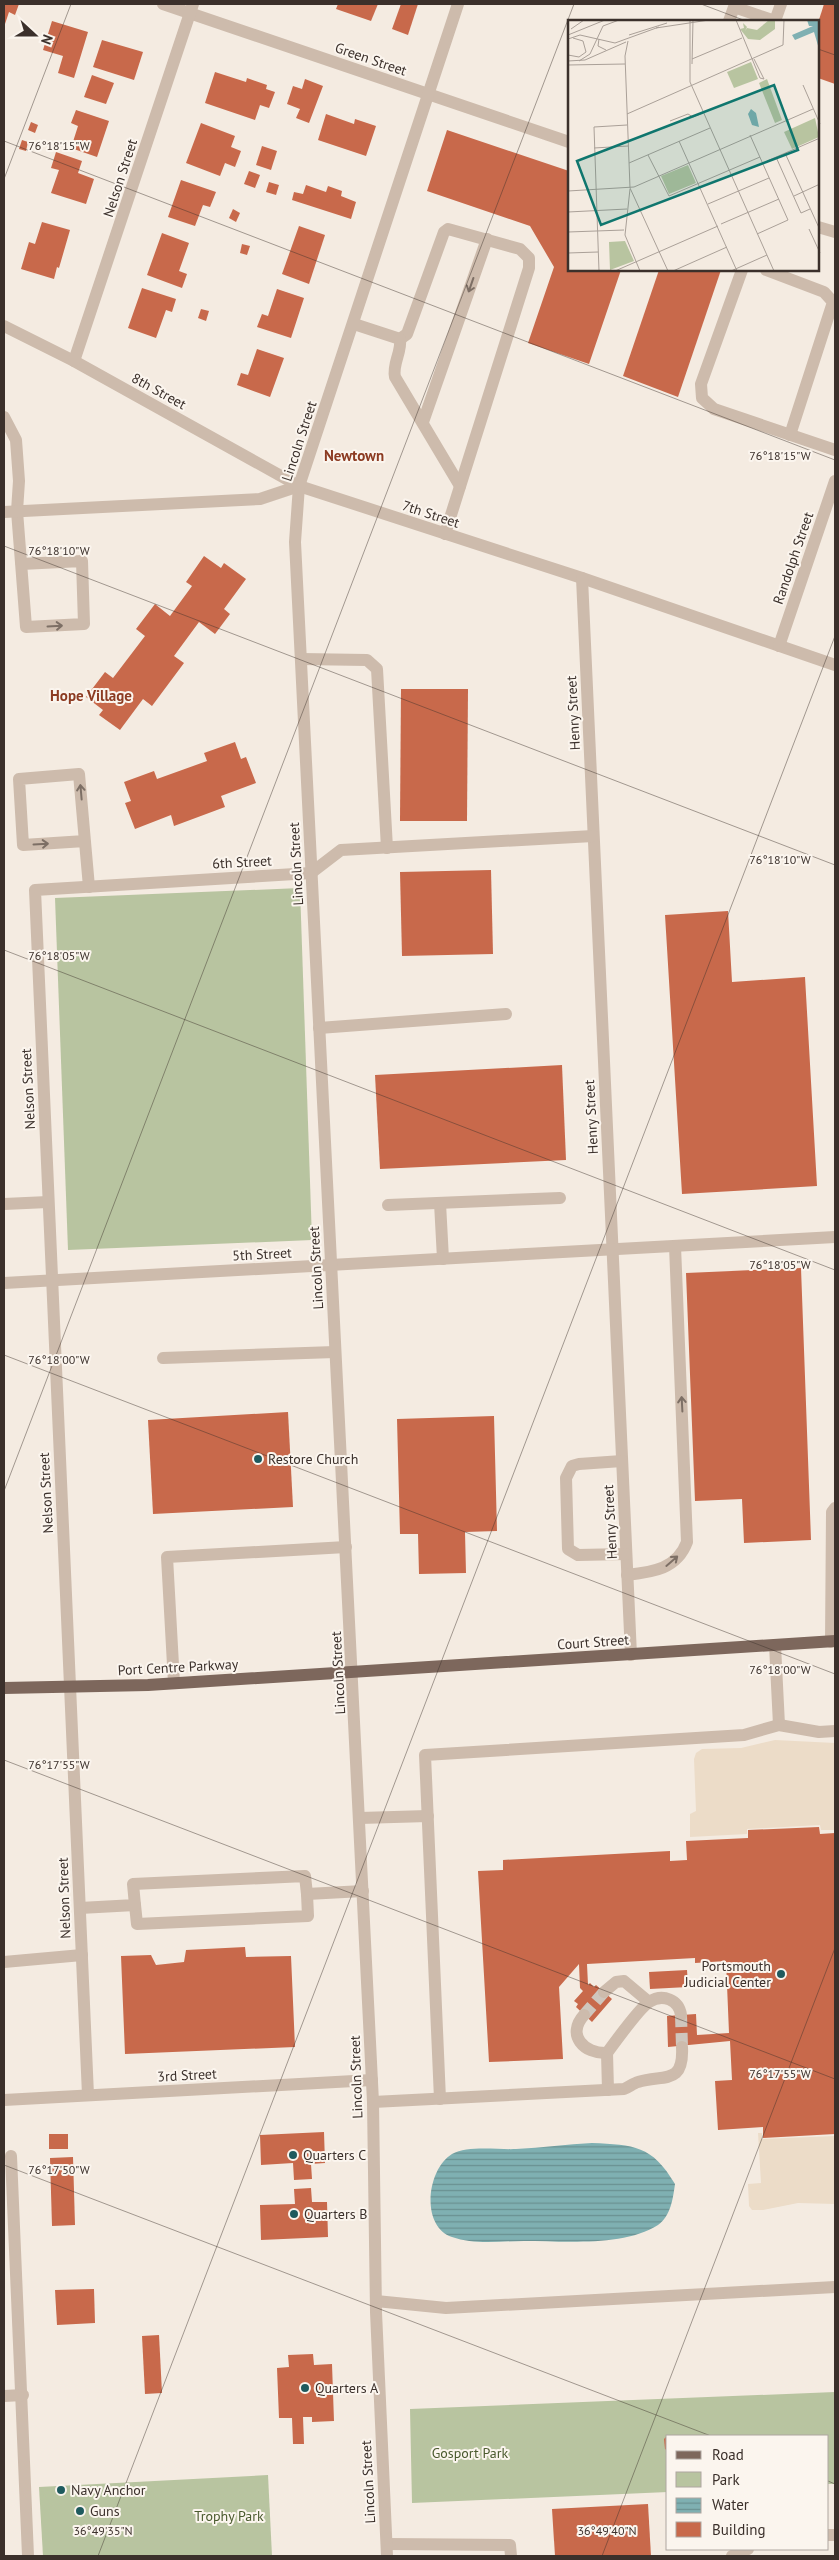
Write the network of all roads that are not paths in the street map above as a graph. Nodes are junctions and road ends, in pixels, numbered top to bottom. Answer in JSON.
{"nodes":[{"id":1,"x":163,"y":4,"type":"edge"},
{"id":2,"x":458,"y":4,"type":"edge"},
{"id":3,"x":781,"y":4,"type":"edge"},
{"id":4,"x":192,"y":8,"type":"edge"},
{"id":5,"x":729,"y":20,"type":"edge"},
{"id":6,"x":772,"y":20,"type":"edge"},
{"id":7,"x":775,"y":20,"type":"edge"},
{"id":8,"x":428,"y":94,"type":"junction"},
{"id":9,"x":568,"y":142,"type":"edge"},
{"id":10,"x":819,"y":226,"type":"edge"},
{"id":11,"x":835,"y":232,"type":"edge"},
{"id":12,"x":487,"y":239,"type":"junction"},
{"id":13,"x":742,"y":271,"type":"edge"},
{"id":14,"x":769,"y":271,"type":"edge"},
{"id":15,"x":354,"y":324,"type":"junction"},
{"id":16,"x":4,"y":326,"type":"edge"},
{"id":17,"x":400,"y":339,"type":"junction"},
{"id":18,"x":74,"y":361,"type":"junction"},
{"id":19,"x":4,"y":417,"type":"edge"},
{"id":20,"x":423,"y":422,"type":"junction"},
{"id":21,"x":790,"y":435,"type":"junction"},
{"id":22,"x":835,"y":450,"type":"edge"},
{"id":23,"x":835,"y":480,"type":"edge"},
{"id":24,"x":299,"y":486,"type":"junction"},
{"id":25,"x":460,"y":486,"type":"junction"},
{"id":26,"x":17,"y":511,"type":"junction"},
{"id":27,"x":4,"y":512,"type":"edge"},
{"id":28,"x":445,"y":534,"type":"junction"},
{"id":29,"x":21,"y":564,"type":"junction"},
{"id":30,"x":582,"y":578,"type":"junction"},
{"id":31,"x":779,"y":646,"type":"junction"},
{"id":32,"x":301,"y":659,"type":"junction"},
{"id":33,"x":835,"y":665,"type":"edge"},
{"id":34,"x":594,"y":836,"type":"junction"},
{"id":35,"x":85,"y":841,"type":"junction"},
{"id":36,"x":387,"y":848,"type":"junction"},
{"id":37,"x":311,"y":873,"type":"junction"},
{"id":38,"x":89,"y":886,"type":"junction"},
{"id":39,"x":35,"y":890,"type":"joint"},
{"id":40,"x":506,"y":1014,"type":"dead end"},
{"id":41,"x":319,"y":1028,"type":"junction"},
{"id":42,"x":560,"y":1198,"type":"dead end"},
{"id":43,"x":48,"y":1202,"type":"junction"},
{"id":44,"x":440,"y":1203,"type":"junction"},
{"id":45,"x":4,"y":1204,"type":"edge"},
{"id":46,"x":388,"y":1205,"type":"dead end"},
{"id":47,"x":835,"y":1237,"type":"edge"},
{"id":48,"x":675,"y":1246,"type":"junction"},
{"id":49,"x":612,"y":1250,"type":"junction"},
{"id":50,"x":443,"y":1259,"type":"junction"},
{"id":51,"x":331,"y":1265,"type":"junction"},
{"id":52,"x":52,"y":1281,"type":"junction"},
{"id":53,"x":4,"y":1283,"type":"edge"},
{"id":54,"x":335,"y":1352,"type":"junction"},
{"id":55,"x":162,"y":1358,"type":"dead end"},
{"id":56,"x":622,"y":1460,"type":"junction"},
{"id":57,"x":835,"y":1508,"type":"edge"},
{"id":58,"x":346,"y":1547,"type":"junction"},
{"id":59,"x":626,"y":1554,"type":"junction"},
{"id":60,"x":627,"y":1575,"type":"junction"},
{"id":61,"x":833,"y":1642,"type":"edge"},
{"id":62,"x":775,"y":1645,"type":"junction"},
{"id":63,"x":631,"y":1655,"type":"junction"},
{"id":64,"x":353,"y":1672,"type":"junction"},
{"id":65,"x":174,"y":1683,"type":"junction"},
{"id":66,"x":70,"y":1686,"type":"junction"},
{"id":67,"x":4,"y":1688,"type":"edge"},
{"id":68,"x":779,"y":1725,"type":"junction"},
{"id":69,"x":835,"y":1731,"type":"edge"},
{"id":70,"x":428,"y":1816,"type":"junction"},
{"id":71,"x":360,"y":1818,"type":"junction"},
{"id":72,"x":363,"y":1891,"type":"junction"},
{"id":73,"x":307,"y":1894,"type":"junction"},
{"id":74,"x":135,"y":1905,"type":"junction"},
{"id":75,"x":80,"y":1908,"type":"junction"},
{"id":76,"x":82,"y":1955,"type":"junction"},
{"id":77,"x":4,"y":1962,"type":"edge"},
{"id":78,"x":604,"y":1992,"type":"tunnel mouth"},
{"id":79,"x":649,"y":2002,"type":"junction"},
{"id":80,"x":584,"y":2015,"type":"tunnel mouth"},
{"id":81,"x":681,"y":2015,"type":"tunnel mouth"},
{"id":82,"x":682,"y":2047,"type":"tunnel mouth"},
{"id":83,"x":606,"y":2052,"type":"junction"},
{"id":84,"x":372,"y":2080,"type":"junction"},
{"id":85,"x":608,"y":2090,"type":"junction"},
{"id":86,"x":88,"y":2096,"type":"junction"},
{"id":87,"x":440,"y":2099,"type":"junction"},
{"id":88,"x":4,"y":2100,"type":"edge"},
{"id":89,"x":373,"y":2102,"type":"junction"},
{"id":90,"x":11,"y":2156,"type":"dead end"},
{"id":91,"x":10,"y":2279,"type":"edge"},
{"id":92,"x":835,"y":2287,"type":"edge"},
{"id":93,"x":376,"y":2301,"type":"junction"},
{"id":94,"x":23,"y":2395,"type":"junction"},
{"id":95,"x":4,"y":2396,"type":"edge"},
{"id":96,"x":387,"y":2550,"type":"edge"},
{"id":97,"x":456,"y":2550,"type":"edge"},
{"id":98,"x":746,"y":2550,"type":"edge"},
{"id":99,"x":28,"y":2556,"type":"edge"},
{"id":100,"x":511,"y":2556,"type":"edge"},
{"id":101,"x":732,"y":2556,"type":"edge"}],
"edges":[{"from":1,"to":4,"type":"street","name":"Green Street"},
{"from":2,"to":8,"type":"street","name":"Lincoln Street"},
{"from":3,"to":7,"type":"street"},
{"from":4,"to":8,"type":"street","name":"Green Street"},
{"from":4,"to":18,"type":"street","name":"Nelson Street"},
{"from":5,"to":6,"type":"street"},
{"from":8,"to":9,"type":"street","name":"Green Street"},
{"from":8,"to":15,"type":"street","name":"Lincoln Street"},
{"from":10,"to":11,"type":"street"},
{"from":12,"to":17,"type":"street"},
{"from":12,"to":20,"type":"street","one_way":true},
{"from":12,"to":25,"type":"street"},
{"from":13,"to":21,"type":"street"},
{"from":14,"to":21,"type":"street"},
{"from":15,"to":17,"type":"street"},
{"from":15,"to":24,"type":"street","name":"Lincoln Street"},
{"from":16,"to":18,"type":"street","name":"8th Street"},
{"from":17,"to":20,"type":"street"},
{"from":18,"to":24,"type":"street","name":"8th Street"},
{"from":19,"to":26,"type":"street"},
{"from":20,"to":25,"type":"street"},
{"from":21,"to":22,"type":"street"},
{"from":23,"to":31,"type":"street","name":"Randolph Street"},
{"from":24,"to":26,"type":"street"},
{"from":24,"to":28,"type":"street","name":"7th Street"},
{"from":24,"to":32,"type":"street","name":"Lincoln Street"},
{"from":25,"to":28,"type":"street"},
{"from":26,"to":27,"type":"street"},
{"from":26,"to":29,"type":"street"},
{"from":28,"to":30,"type":"street","name":"7th Street"},
{"from":29,"to":29,"type":"street","one_way":true},
{"from":30,"to":31,"type":"street","name":"7th Street"},
{"from":30,"to":34,"type":"street","name":"Henry Street"},
{"from":31,"to":33,"type":"street","name":"7th Street"},
{"from":32,"to":36,"type":"street"},
{"from":32,"to":37,"type":"street","name":"Lincoln Street"},
{"from":34,"to":36,"type":"street"},
{"from":34,"to":49,"type":"street","name":"Henry Street"},
{"from":35,"to":35,"type":"street","one_way":true},
{"from":35,"to":38,"type":"street"},
{"from":36,"to":37,"type":"street"},
{"from":37,"to":38,"type":"street","name":"6th Street"},
{"from":37,"to":41,"type":"street","name":"Lincoln Street"},
{"from":38,"to":39,"type":"street","name":"6th Street"},
{"from":39,"to":43,"type":"street","name":"Nelson Street"},
{"from":40,"to":41,"type":"street"},
{"from":41,"to":51,"type":"street","name":"Lincoln Street"},
{"from":42,"to":44,"type":"street"},
{"from":43,"to":45,"type":"street"},
{"from":43,"to":52,"type":"street","name":"Nelson Street"},
{"from":44,"to":46,"type":"street"},
{"from":44,"to":50,"type":"street"},
{"from":47,"to":48,"type":"street","name":"5th Street"},
{"from":48,"to":49,"type":"street","name":"5th Street"},
{"from":60,"to":48,"type":"street","one_way":true},
{"from":49,"to":50,"type":"street","name":"5th Street"},
{"from":49,"to":56,"type":"street","name":"Henry Street"},
{"from":50,"to":51,"type":"street","name":"5th Street"},
{"from":51,"to":52,"type":"street","name":"5th Street"},
{"from":51,"to":54,"type":"street","name":"Lincoln Street"},
{"from":52,"to":53,"type":"street","name":"5th Street"},
{"from":52,"to":66,"type":"street","name":"Nelson Street"},
{"from":54,"to":55,"type":"street"},
{"from":54,"to":58,"type":"street","name":"Lincoln Street"},
{"from":56,"to":59,"type":"street","name":"Henry Street"},
{"from":56,"to":59,"type":"street"},
{"from":57,"to":61,"type":"street"},
{"from":58,"to":64,"type":"street","name":"Lincoln Street"},
{"from":58,"to":65,"type":"street"},
{"from":59,"to":60,"type":"street","name":"Henry Street"},
{"from":60,"to":63,"type":"street","name":"Henry Street"},
{"from":61,"to":62,"type":"main road","name":"Court Street"},
{"from":62,"to":63,"type":"main road","name":"Court Street"},
{"from":62,"to":68,"type":"street"},
{"from":63,"to":64,"type":"main road","name":"Court Street"},
{"from":64,"to":65,"type":"main road","name":"Port Centre Parkway"},
{"from":64,"to":71,"type":"street","name":"Lincoln Street"},
{"from":65,"to":66,"type":"main road","name":"Port Centre Parkway"},
{"from":66,"to":67,"type":"main road","name":"Port Centre Parkway"},
{"from":66,"to":75,"type":"street","name":"Nelson Street"},
{"from":68,"to":69,"type":"street"},
{"from":68,"to":70,"type":"street"},
{"from":70,"to":71,"type":"street"},
{"from":70,"to":87,"type":"street"},
{"from":71,"to":72,"type":"street","name":"Lincoln Street"},
{"from":72,"to":73,"type":"street"},
{"from":72,"to":84,"type":"street","name":"Lincoln Street"},
{"from":73,"to":74,"type":"street"},
{"from":73,"to":74,"type":"street"},
{"from":74,"to":75,"type":"street"},
{"from":75,"to":76,"type":"street","name":"Nelson Street"},
{"from":76,"to":77,"type":"street"},
{"from":76,"to":86,"type":"street","name":"Nelson Street"},
{"from":78,"to":79,"type":"street"},
{"from":79,"to":81,"type":"street"},
{"from":79,"to":83,"type":"street"},
{"from":80,"to":83,"type":"street"},
{"from":82,"to":85,"type":"street"},
{"from":83,"to":85,"type":"street"},
{"from":84,"to":86,"type":"street","name":"3rd Street"},
{"from":84,"to":89,"type":"street","name":"Lincoln Street"},
{"from":85,"to":87,"type":"street"},
{"from":86,"to":88,"type":"street","name":"3rd Street"},
{"from":87,"to":89,"type":"street"},
{"from":89,"to":93,"type":"street","name":"Lincoln Street"},
{"from":90,"to":91,"type":"street"},
{"from":91,"to":94,"type":"street"},
{"from":92,"to":93,"type":"street"},
{"from":93,"to":96,"type":"street","name":"Lincoln Street"},
{"from":94,"to":95,"type":"street"},
{"from":94,"to":99,"type":"street"},
{"from":96,"to":97,"type":"street"},
{"from":97,"to":100,"type":"street"},
{"from":98,"to":101,"type":"street"}]}
